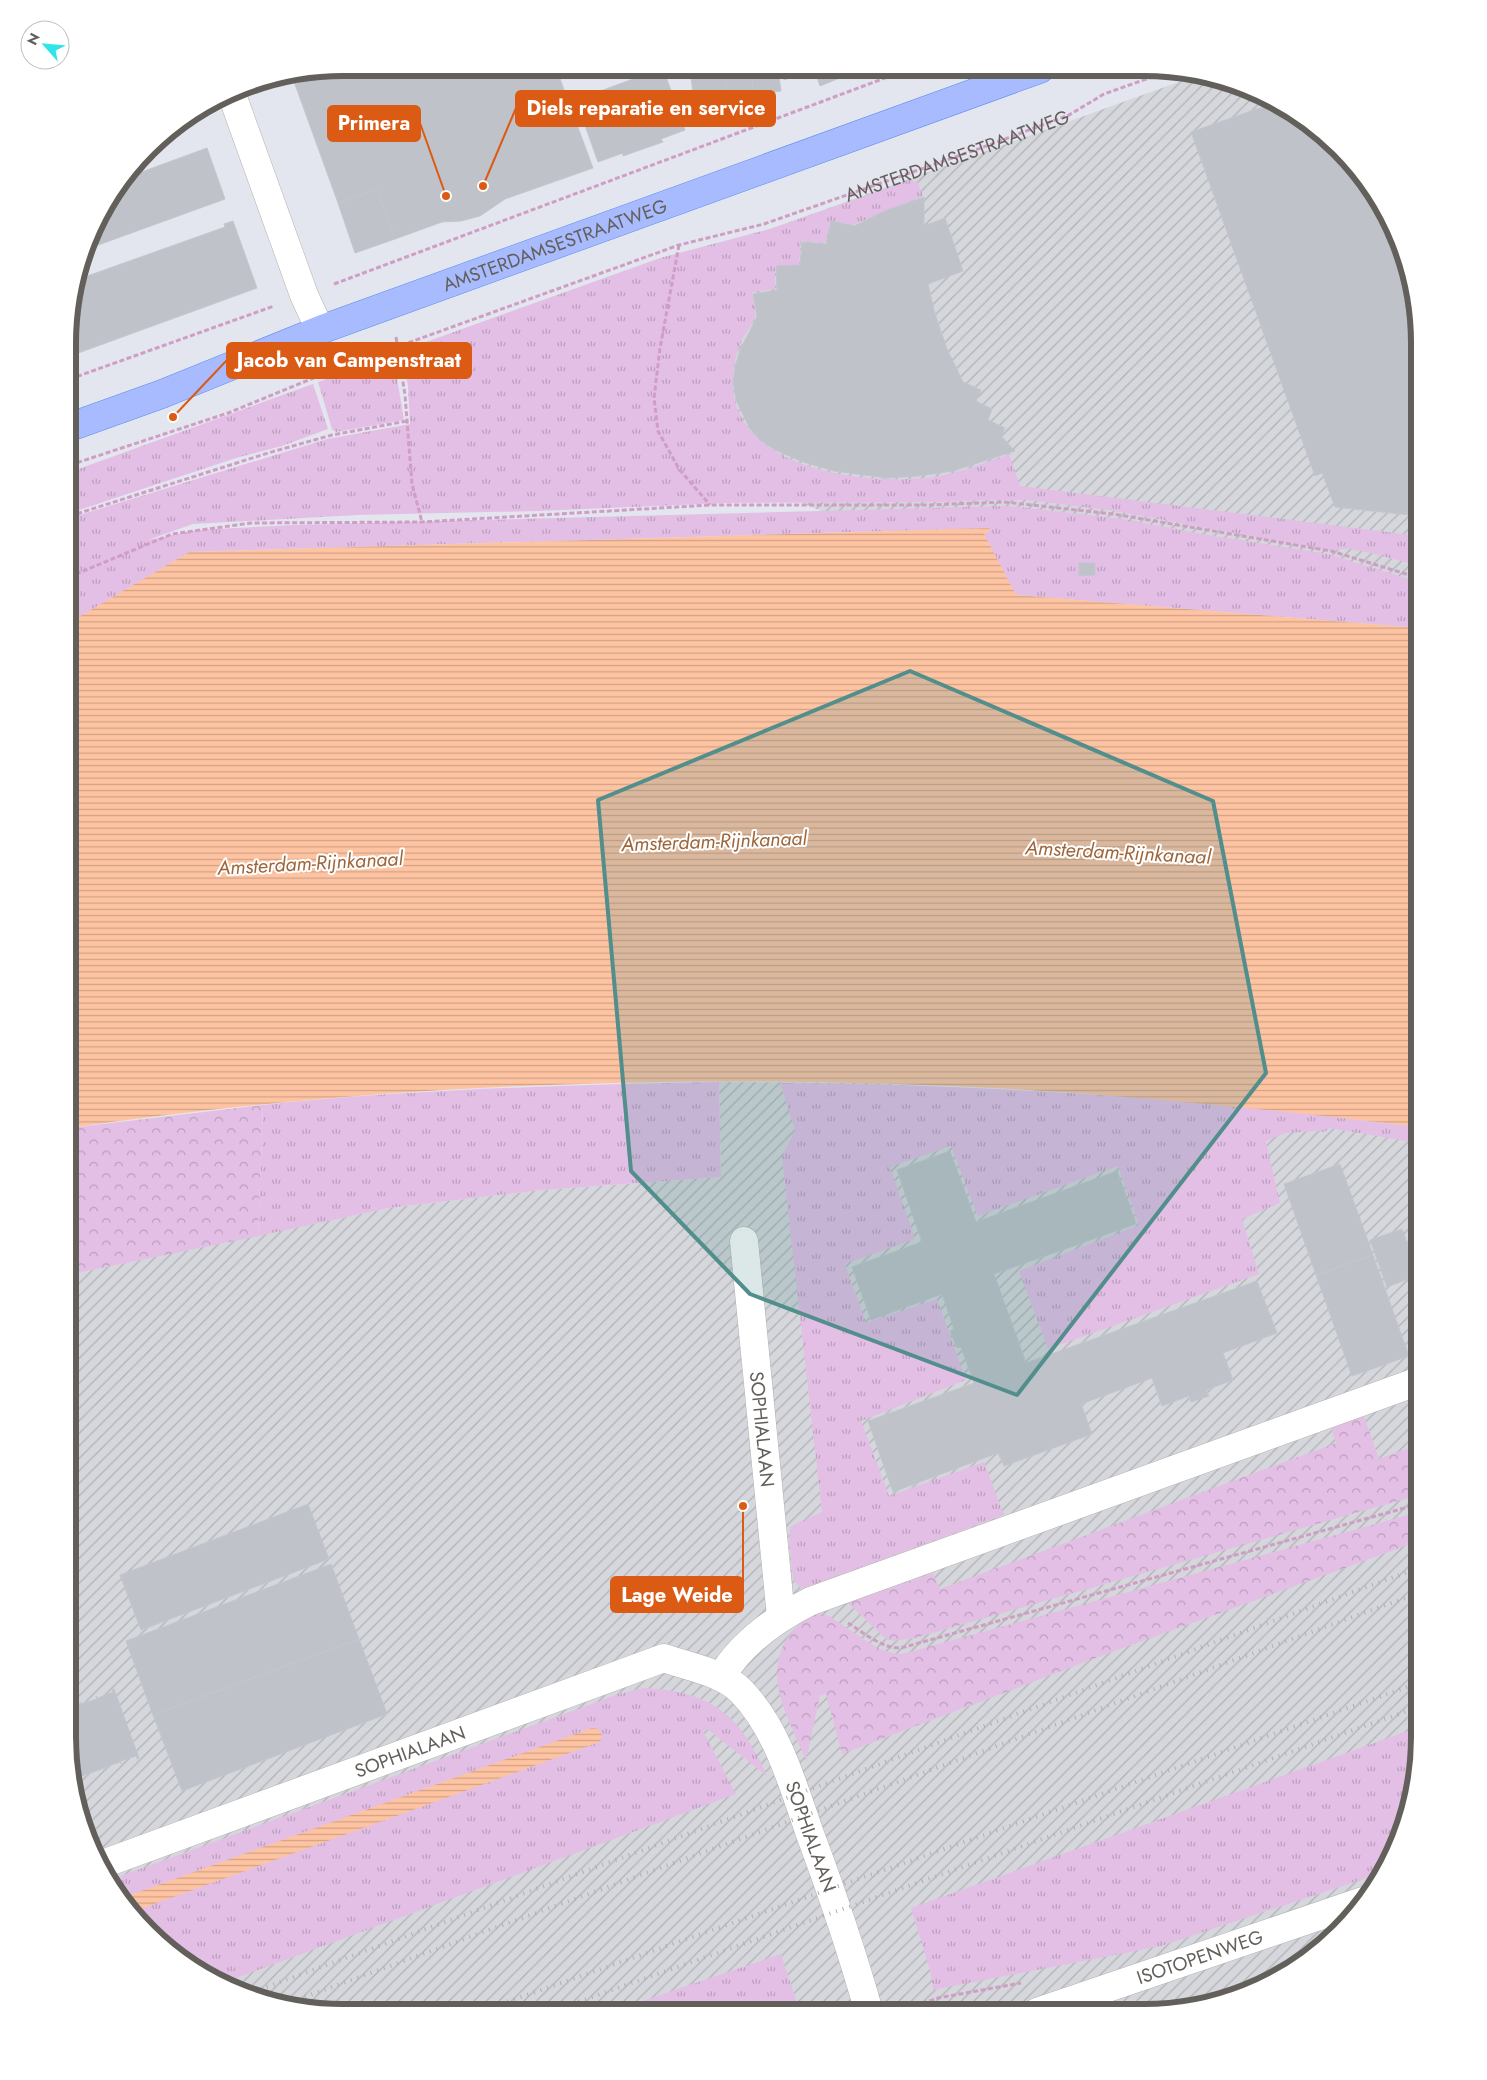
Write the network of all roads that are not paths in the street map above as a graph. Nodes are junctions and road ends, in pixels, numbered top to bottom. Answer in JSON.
{"nodes":[{"id":1,"x":1023,"y":76,"type":"edge"},
{"id":2,"x":234,"y":100,"type":"edge"},
{"id":3,"x":320,"y":330,"type":"junction"},
{"id":4,"x":76,"y":425,"type":"edge"},
{"id":5,"x":744,"y":1241,"type":"dead end"},
{"id":6,"x":1411,"y":1385,"type":"edge"},
{"id":7,"x":782,"y":1617,"type":"junction"},
{"id":8,"x":721,"y":1677,"type":"junction"},
{"id":9,"x":108,"y":1862,"type":"edge"},
{"id":10,"x":1351,"y":1905,"type":"edge"},
{"id":11,"x":867,"y":2004,"type":"edge"},
{"id":12,"x":1061,"y":2004,"type":"edge"}],
"edges":[{"from":1,"to":3,"type":"main road","name":"AMSTERDAMSESTRAATWEG"},
{"from":2,"to":3,"type":"street"},
{"from":3,"to":4,"type":"main road","name":"AMSTERDAMSESTRAATWEG"},
{"from":5,"to":7,"type":"street","name":"SOPHIALAAN"},
{"from":6,"to":7,"type":"street"},
{"from":7,"to":8,"type":"street"},
{"from":8,"to":9,"type":"street","name":"SOPHIALAAN"},
{"from":8,"to":11,"type":"street","name":"SOPHIALAAN"},
{"from":10,"to":12,"type":"street","name":"ISOTOPENWEG"}]}
